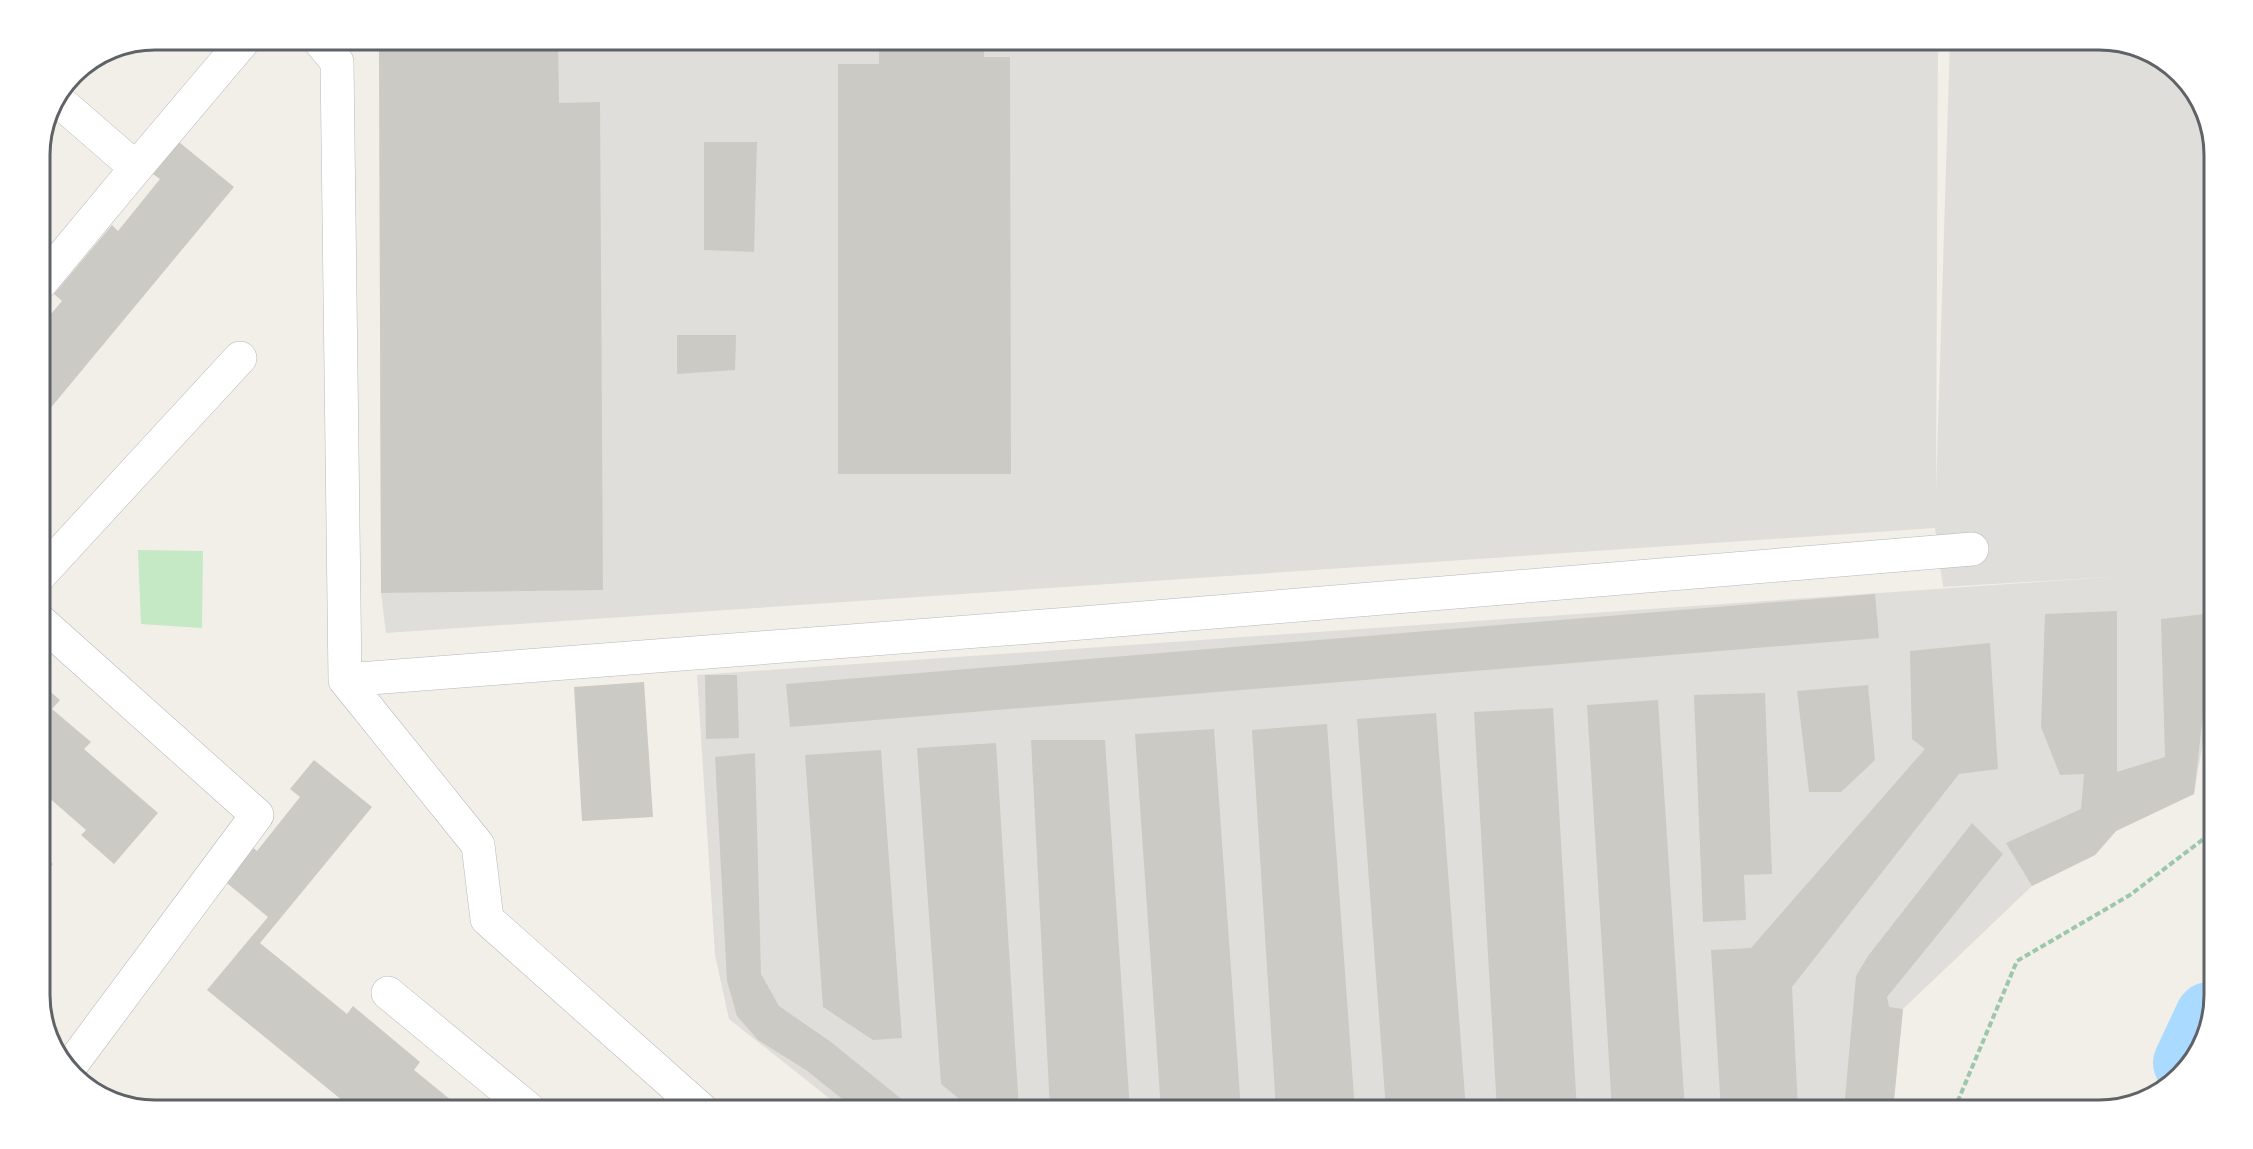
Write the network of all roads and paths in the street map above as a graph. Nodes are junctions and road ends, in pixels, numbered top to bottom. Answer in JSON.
{"nodes":[{"id":1,"x":236,"y":50,"type":"edge"},
{"id":2,"x":327,"y":50,"type":"edge"},
{"id":3,"x":62,"y":104,"type":"edge"},
{"id":4,"x":136,"y":168,"type":"junction"},
{"id":5,"x":50,"y":272,"type":"edge"},
{"id":6,"x":240,"y":357,"type":"dead end"},
{"id":7,"x":1972,"y":549,"type":"dead end"},
{"id":8,"x":50,"y":564,"type":"edge"},
{"id":9,"x":50,"y":630,"type":"edge"},
{"id":10,"x":345,"y":680,"type":"junction"},
{"id":11,"x":2204,"y":839,"type":"edge"},
{"id":12,"x":388,"y":993,"type":"dead end"},
{"id":13,"x":74,"y":1061,"type":"edge"},
{"id":14,"x":518,"y":1100,"type":"edge"},
{"id":15,"x":691,"y":1100,"type":"edge"},
{"id":16,"x":1958,"y":1100,"type":"edge"}],
"edges":[{"from":1,"to":4,"type":"street"},
{"from":2,"to":10,"type":"street"},
{"from":3,"to":4,"type":"street"},
{"from":4,"to":5,"type":"street"},
{"from":6,"to":8,"type":"street"},
{"from":7,"to":10,"type":"street"},
{"from":9,"to":13,"type":"street"},
{"from":10,"to":15,"type":"street"},
{"from":11,"to":16,"type":"path"},
{"from":12,"to":14,"type":"street"}]}
